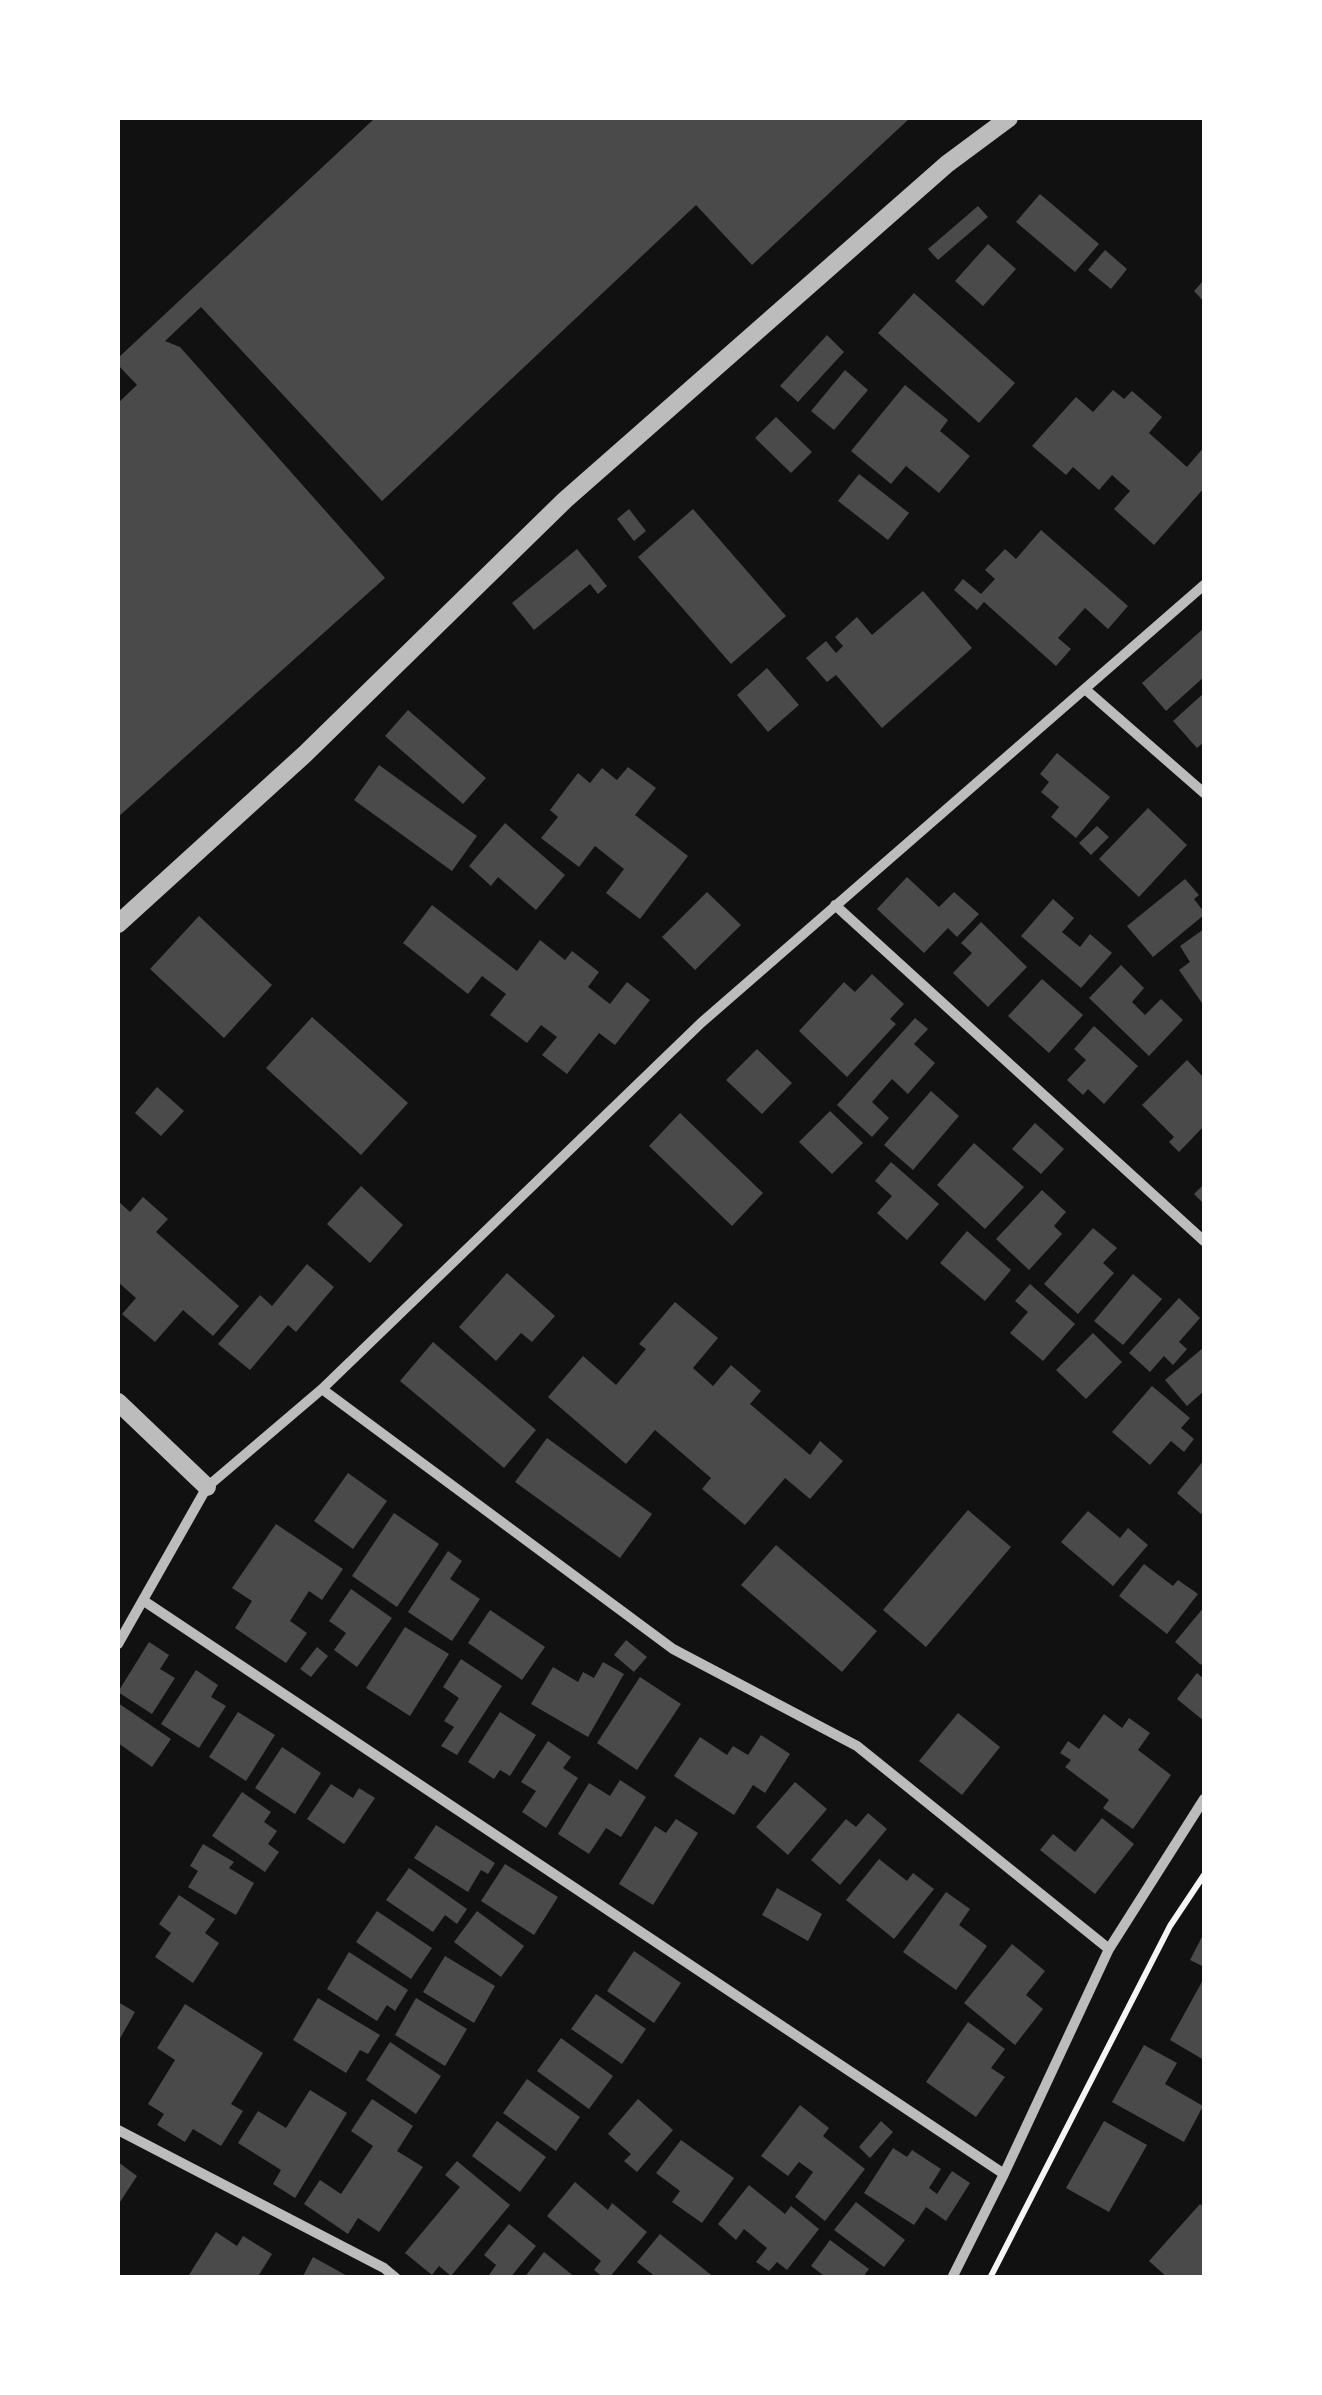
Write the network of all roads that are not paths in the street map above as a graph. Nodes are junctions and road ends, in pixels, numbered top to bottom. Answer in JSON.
{"nodes":[{"id":1,"x":1009,"y":118,"type":"edge"},
{"id":2,"x":1204,"y":585,"type":"edge"},
{"id":3,"x":1086,"y":689,"type":"junction"},
{"id":4,"x":1204,"y":793,"type":"edge"},
{"id":5,"x":835,"y":905,"type":"junction"},
{"id":6,"x":118,"y":924,"type":"edge"},
{"id":7,"x":1204,"y":1242,"type":"edge"},
{"id":8,"x":322,"y":1389,"type":"junction"},
{"id":9,"x":118,"y":1402,"type":"edge"},
{"id":10,"x":207,"y":1486,"type":"junction"},
{"id":11,"x":144,"y":1601,"type":"junction"},
{"id":12,"x":118,"y":1644,"type":"edge"},
{"id":13,"x":1204,"y":1799,"type":"edge"},
{"id":14,"x":1109,"y":1949,"type":"junction"},
{"id":15,"x":118,"y":2130,"type":"edge"},
{"id":16,"x":1004,"y":2174,"type":"junction"},
{"id":17,"x":396,"y":2278,"type":"edge"},
{"id":18,"x":952,"y":2278,"type":"edge"}],
"edges":[{"from":1,"to":6,"type":"street"},
{"from":2,"to":3,"type":"street"},
{"from":3,"to":4,"type":"street"},
{"from":3,"to":5,"type":"street"},
{"from":5,"to":7,"type":"street"},
{"from":5,"to":8,"type":"street"},
{"from":8,"to":10,"type":"street"},
{"from":8,"to":14,"type":"street"},
{"from":9,"to":10,"type":"street"},
{"from":10,"to":11,"type":"street"},
{"from":11,"to":12,"type":"street"},
{"from":11,"to":16,"type":"street"},
{"from":13,"to":14,"type":"street"},
{"from":14,"to":16,"type":"street"},
{"from":15,"to":17,"type":"street"},
{"from":16,"to":18,"type":"street"}]}
